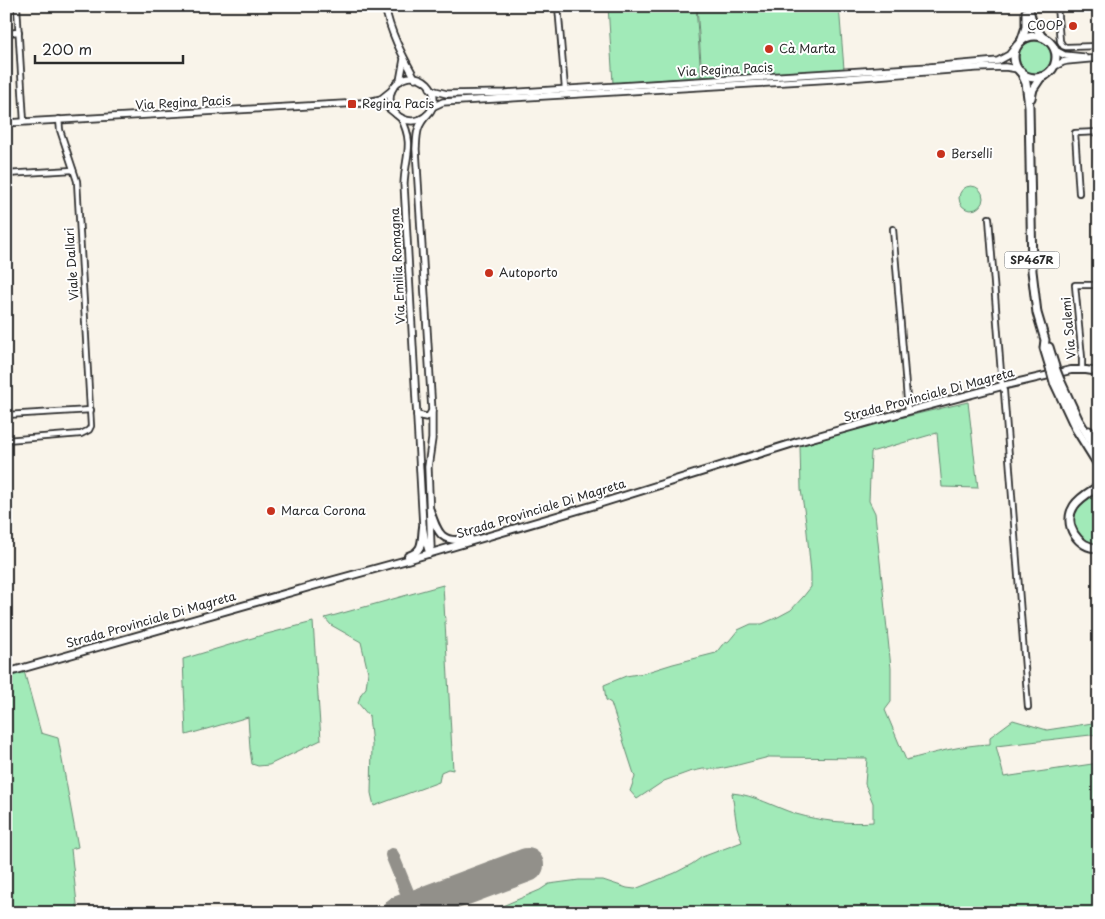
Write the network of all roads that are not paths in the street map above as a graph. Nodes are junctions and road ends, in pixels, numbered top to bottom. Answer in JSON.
{"nodes":[{"id":1,"x":17,"y":6,"type":"edge"},
{"id":2,"x":385,"y":6,"type":"edge"},
{"id":3,"x":558,"y":6,"type":"edge"},
{"id":4,"x":1027,"y":6,"type":"edge"},
{"id":5,"x":1091,"y":6,"type":"edge"},
{"id":6,"x":1057,"y":7,"type":"edge"},
{"id":7,"x":19,"y":32,"type":"junction"},
{"id":8,"x":6,"y":33,"type":"edge"},
{"id":9,"x":1042,"y":37,"type":"junction"},
{"id":10,"x":1022,"y":39,"type":"junction"},
{"id":11,"x":1016,"y":46,"type":"junction"},
{"id":12,"x":1099,"y":46,"type":"edge"},
{"id":13,"x":1055,"y":50,"type":"junction"},
{"id":14,"x":1098,"y":58,"type":"edge"},
{"id":15,"x":404,"y":59,"type":"junction"},
{"id":16,"x":1053,"y":67,"type":"junction"},
{"id":17,"x":1019,"y":71,"type":"junction"},
{"id":18,"x":1042,"y":77,"type":"junction"},
{"id":19,"x":415,"y":78,"type":"junction"},
{"id":20,"x":400,"y":81,"type":"junction"},
{"id":21,"x":430,"y":88,"type":"junction"},
{"id":22,"x":565,"y":89,"type":"junction"},
{"id":23,"x":392,"y":90,"type":"junction"},
{"id":24,"x":361,"y":103,"type":"junction"},
{"id":25,"x":1030,"y":106,"type":"junction"},
{"id":26,"x":432,"y":107,"type":"junction"},
{"id":27,"x":427,"y":115,"type":"junction"},
{"id":28,"x":398,"y":116,"type":"junction"},
{"id":29,"x":59,"y":119,"type":"junction"},
{"id":30,"x":24,"y":122,"type":"junction"},
{"id":31,"x":6,"y":123,"type":"edge"},
{"id":32,"x":1099,"y":132,"type":"edge"},
{"id":33,"x":73,"y":170,"type":"junction"},
{"id":34,"x":6,"y":174,"type":"edge"},
{"id":35,"x":1078,"y":193,"type":"dead end"},
{"id":36,"x":990,"y":218,"type":"dead end"},
{"id":37,"x":893,"y":229,"type":"dead end"},
{"id":38,"x":1099,"y":286,"type":"edge"},
{"id":39,"x":1082,"y":370,"type":"junction"},
{"id":40,"x":1099,"y":373,"type":"edge"},
{"id":41,"x":1057,"y":381,"type":"junction"},
{"id":42,"x":1002,"y":386,"type":"junction"},
{"id":43,"x":91,"y":410,"type":"junction"},
{"id":44,"x":432,"y":411,"type":"junction"},
{"id":45,"x":908,"y":411,"type":"junction"},
{"id":46,"x":6,"y":415,"type":"edge"},
{"id":47,"x":417,"y":415,"type":"junction"},
{"id":48,"x":1078,"y":419,"type":"junction"},
{"id":49,"x":6,"y":440,"type":"edge"},
{"id":50,"x":1099,"y":442,"type":"edge"},
{"id":51,"x":1099,"y":454,"type":"edge"},
{"id":52,"x":1099,"y":466,"type":"edge"},
{"id":53,"x":1099,"y":486,"type":"edge"},
{"id":54,"x":430,"y":510,"type":"junction"},
{"id":55,"x":424,"y":527,"type":"junction"},
{"id":56,"x":498,"y":534,"type":"junction"},
{"id":57,"x":1099,"y":548,"type":"edge"},
{"id":58,"x":429,"y":554,"type":"junction"},
{"id":59,"x":374,"y":570,"type":"junction"},
{"id":60,"x":6,"y":673,"type":"edge"},
{"id":61,"x":1028,"y":707,"type":"dead end"}],
"edges":[{"from":1,"to":7,"type":"street"},
{"from":2,"to":15,"type":"street"},
{"from":3,"to":22,"type":"street"},
{"from":4,"to":9,"type":"main road"},
{"from":4,"to":10,"type":"main road"},
{"from":5,"to":6,"type":"street"},
{"from":6,"to":12,"type":"street"},
{"from":7,"to":8,"type":"street"},
{"from":7,"to":30,"type":"street"},
{"from":9,"to":10,"type":"main road"},
{"from":9,"to":13,"type":"main road"},
{"from":10,"to":11,"type":"main road"},
{"from":11,"to":17,"type":"main road"},
{"from":11,"to":22,"type":"street","name":"Via Regina Pacis"},
{"from":13,"to":14,"type":"street"},
{"from":13,"to":16,"type":"main road"},
{"from":14,"to":16,"type":"street"},
{"from":15,"to":19,"type":"street"},
{"from":15,"to":20,"type":"street"},
{"from":16,"to":18,"type":"main road"},
{"from":17,"to":18,"type":"main road"},
{"from":17,"to":25,"type":"main road","number":"SP467R"},
{"from":17,"to":26,"type":"street","name":"Via Regina Pacis"},
{"from":18,"to":25,"type":"main road","number":"SP467R"},
{"from":19,"to":20,"type":"street"},
{"from":19,"to":21,"type":"street"},
{"from":20,"to":23,"type":"street"},
{"from":21,"to":22,"type":"street","name":"Via Regina Pacis"},
{"from":21,"to":26,"type":"street"},
{"from":23,"to":24,"type":"street","name":"Via Regina Pacis"},
{"from":23,"to":28,"type":"street","name":"Via Emilia Romagna"},
{"from":24,"to":28,"type":"street","name":"Via Regina Pacis"},
{"from":24,"to":29,"type":"street","name":"Via Regina Pacis"},
{"from":25,"to":41,"type":"main road","number":"SP467R","bridge":true},
{"from":26,"to":27,"type":"street","name":"Via Emilia Romagna"},
{"from":27,"to":28,"type":"street"},
{"from":27,"to":44,"type":"street","name":"Via Emilia Romagna"},
{"from":28,"to":47,"type":"street","name":"Via Emilia Romagna"},
{"from":29,"to":30,"type":"street","name":"Via Regina Pacis"},
{"from":29,"to":33,"type":"street","name":"Viale Dallari"},
{"from":30,"to":31,"type":"street","name":"Via Regina Pacis"},
{"from":32,"to":35,"type":"street"},
{"from":33,"to":34,"type":"street"},
{"from":33,"to":43,"type":"street","name":"Viale Dallari"},
{"from":36,"to":42,"type":"street"},
{"from":37,"to":45,"type":"street"},
{"from":38,"to":39,"type":"street","name":"Via Salemi"},
{"from":39,"to":40,"type":"main road","name":"Strada Provinciale Di Magreta"},
{"from":39,"to":42,"type":"main road","name":"Strada Provinciale Di Magreta"},
{"from":41,"to":48,"type":"main road","number":"SP467R"},
{"from":41,"to":52,"type":"main road","number":"SP467R"},
{"from":42,"to":45,"type":"main road","name":"Strada Provinciale Di Magreta"},
{"from":42,"to":61,"type":"street"},
{"from":43,"to":46,"type":"street"},
{"from":43,"to":49,"type":"street","name":"Viale Dallari"},
{"from":44,"to":47,"type":"street"},
{"from":44,"to":54,"type":"street","name":"Via Emilia Romagna"},
{"from":45,"to":56,"type":"main road","name":"Strada Provinciale Di Magreta"},
{"from":47,"to":55,"type":"street","name":"Via Emilia Romagna"},
{"from":48,"to":50,"type":"main road"},
{"from":48,"to":51,"type":"main road","number":"SP467R"},
{"from":53,"to":57,"type":"main road"},
{"from":54,"to":56,"type":"main road"},
{"from":54,"to":58,"type":"street","name":"Via Emilia Romagna"},
{"from":55,"to":58,"type":"street","name":"Via Emilia Romagna"},
{"from":55,"to":59,"type":"main road"},
{"from":56,"to":58,"type":"main road","name":"Strada Provinciale Di Magreta"},
{"from":58,"to":59,"type":"main road","name":"Strada Provinciale Di Magreta"},
{"from":59,"to":60,"type":"main road","name":"Strada Provinciale Di Magreta"}]}
